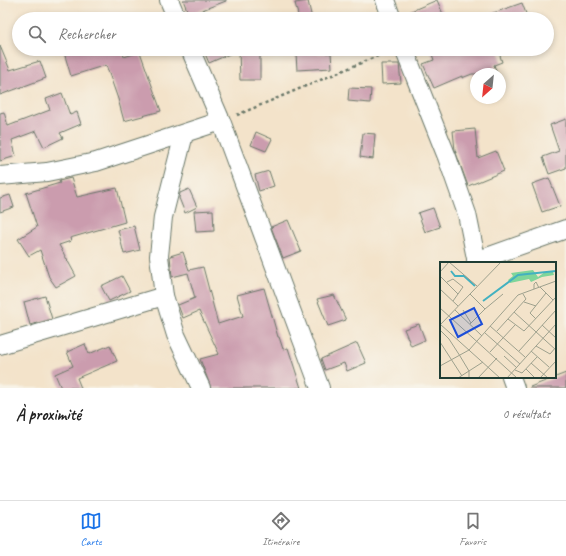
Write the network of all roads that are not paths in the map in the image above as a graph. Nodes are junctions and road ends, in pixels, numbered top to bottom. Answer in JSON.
{"nodes":[{"id":1,"x":169,"y":0,"type":"edge"},
{"id":2,"x":385,"y":0,"type":"edge"},
{"id":3,"x":174,"y":12,"type":"edge"},
{"id":4,"x":389,"y":12,"type":"edge"},
{"id":5,"x":193,"y":56,"type":"edge"},
{"id":6,"x":407,"y":56,"type":"edge"},
{"id":7,"x":221,"y":121,"type":"junction"},
{"id":8,"x":184,"y":134,"type":"junction"},
{"id":9,"x":0,"y":176,"type":"edge"},
{"id":10,"x":566,"y":229,"type":"edge"},
{"id":11,"x":476,"y":262,"type":"edge"},
{"id":12,"x":164,"y":296,"type":"junction"},
{"id":13,"x":0,"y":345,"type":"edge"},
{"id":14,"x":511,"y":378,"type":"edge"},
{"id":15,"x":201,"y":388,"type":"edge"},
{"id":16,"x":320,"y":388,"type":"edge"},
{"id":17,"x":515,"y":388,"type":"edge"}],
"edges":[{"from":1,"to":3,"type":"street"},
{"from":2,"to":4,"type":"street"},
{"from":5,"to":7,"type":"street"},
{"from":6,"to":11,"type":"street"},
{"from":7,"to":8,"type":"street"},
{"from":7,"to":16,"type":"street"},
{"from":8,"to":9,"type":"street"},
{"from":8,"to":12,"type":"street"},
{"from":10,"to":11,"type":"street"},
{"from":12,"to":13,"type":"street"},
{"from":12,"to":15,"type":"street"},
{"from":14,"to":17,"type":"street"}]}
